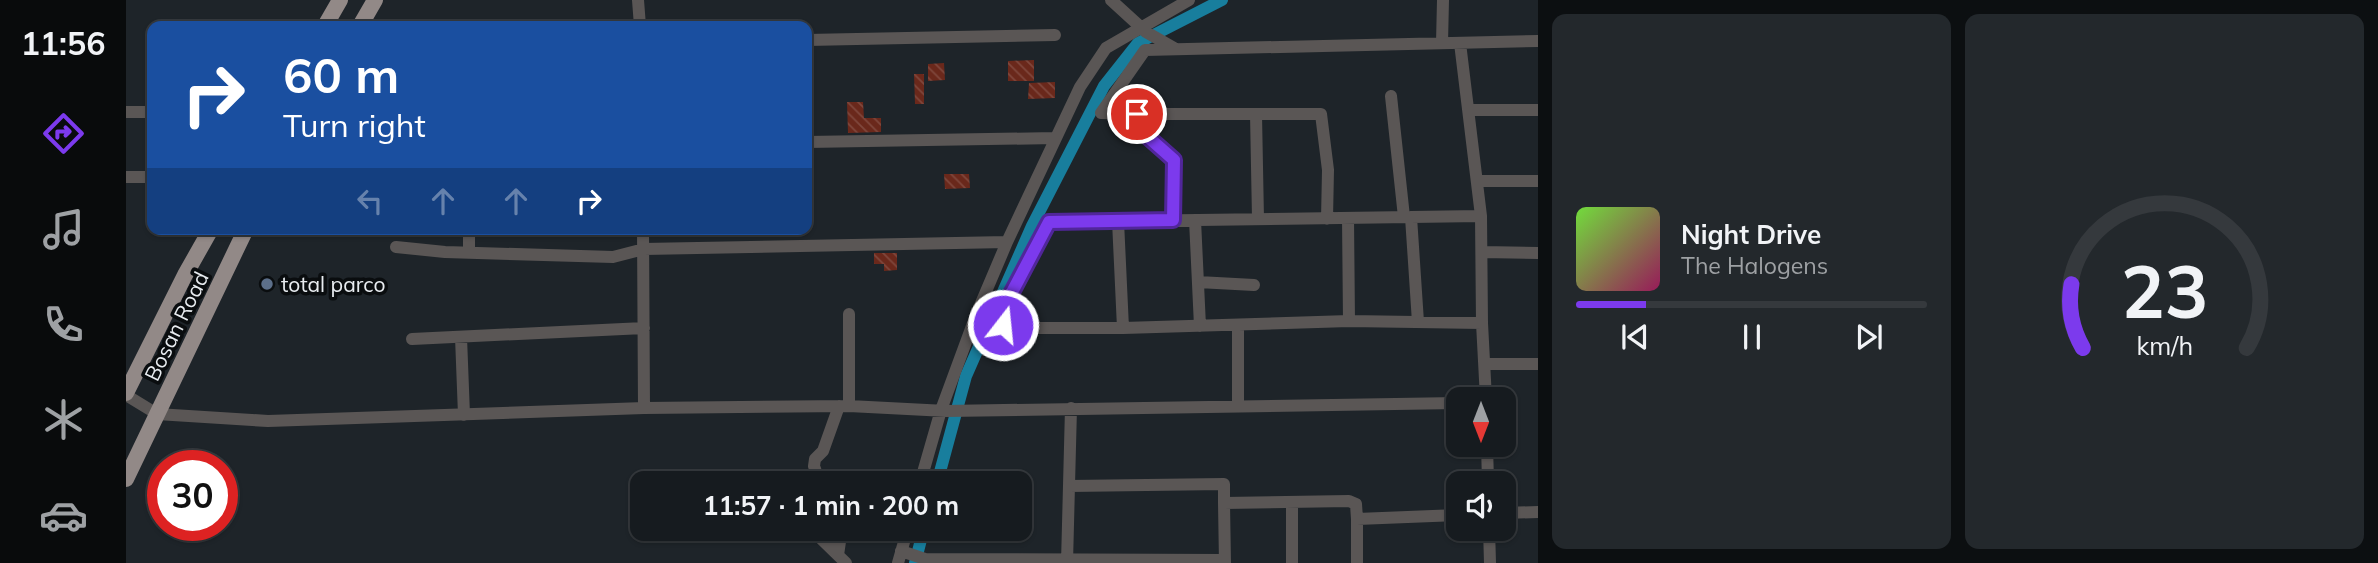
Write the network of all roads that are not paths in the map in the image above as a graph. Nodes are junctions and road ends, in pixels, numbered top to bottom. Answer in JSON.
{"nodes":[{"id":1,"x":340,"y":0,"type":"edge"},
{"id":2,"x":375,"y":0,"type":"edge"},
{"id":3,"x":638,"y":0,"type":"edge"},
{"id":4,"x":1111,"y":0,"type":"edge"},
{"id":5,"x":1189,"y":0,"type":"edge"},
{"id":6,"x":1443,"y":0,"type":"edge"},
{"id":7,"x":328,"y":21,"type":"edge"},
{"id":8,"x":363,"y":21,"type":"edge"},
{"id":9,"x":640,"y":21,"type":"edge"},
{"id":10,"x":1148,"y":33,"type":"junction"},
{"id":11,"x":1055,"y":36,"type":"dead end"},
{"id":12,"x":812,"y":40,"type":"edge"},
{"id":13,"x":1538,"y":41,"type":"edge"},
{"id":14,"x":1442,"y":43,"type":"junction"},
{"id":15,"x":1460,"y":43,"type":"junction"},
{"id":16,"x":1177,"y":50,"type":"junction"},
{"id":17,"x":1391,"y":96,"type":"dead end"},
{"id":18,"x":1469,"y":110,"type":"junction"},
{"id":19,"x":1538,"y":110,"type":"edge"},
{"id":20,"x":147,"y":112,"type":"edge"},
{"id":21,"x":126,"y":113,"type":"edge"},
{"id":22,"x":1137,"y":114,"type":"junction"},
{"id":23,"x":1256,"y":114,"type":"junction"},
{"id":24,"x":1055,"y":138,"type":"junction"},
{"id":25,"x":812,"y":142,"type":"edge"},
{"id":26,"x":126,"y":177,"type":"edge"},
{"id":27,"x":147,"y":177,"type":"edge"},
{"id":28,"x":1477,"y":181,"type":"junction"},
{"id":29,"x":1538,"y":181,"type":"edge"},
{"id":30,"x":1481,"y":216,"type":"junction"},
{"id":31,"x":1407,"y":217,"type":"junction"},
{"id":32,"x":1348,"y":218,"type":"junction"},
{"id":33,"x":1258,"y":219,"type":"junction"},
{"id":34,"x":1328,"y":219,"type":"junction"},
{"id":35,"x":1173,"y":220,"type":"junction"},
{"id":36,"x":1195,"y":220,"type":"junction"},
{"id":37,"x":1118,"y":221,"type":"junction"},
{"id":38,"x":208,"y":235,"type":"edge"},
{"id":39,"x":243,"y":235,"type":"edge"},
{"id":40,"x":469,"y":235,"type":"edge"},
{"id":41,"x":643,"y":235,"type":"edge"},
{"id":42,"x":1007,"y":242,"type":"junction"},
{"id":43,"x":396,"y":247,"type":"dead end"},
{"id":44,"x":644,"y":249,"type":"junction"},
{"id":45,"x":1482,"y":252,"type":"junction"},
{"id":46,"x":469,"y":253,"type":"junction"},
{"id":47,"x":1538,"y":253,"type":"edge"},
{"id":48,"x":1198,"y":282,"type":"junction"},
{"id":49,"x":1254,"y":285,"type":"dead end"},
{"id":50,"x":849,"y":314,"type":"dead end"},
{"id":51,"x":990,"y":320,"type":"junction"},
{"id":52,"x":1349,"y":321,"type":"junction"},
{"id":53,"x":1418,"y":322,"type":"junction"},
{"id":54,"x":1482,"y":323,"type":"junction"},
{"id":55,"x":1238,"y":325,"type":"junction"},
{"id":56,"x":1200,"y":326,"type":"junction"},
{"id":57,"x":644,"y":328,"type":"junction"},
{"id":58,"x":1123,"y":328,"type":"junction"},
{"id":59,"x":461,"y":337,"type":"junction"},
{"id":60,"x":412,"y":339,"type":"dead end"},
{"id":61,"x":1538,"y":363,"type":"edge"},
{"id":62,"x":1486,"y":364,"type":"junction"},
{"id":63,"x":1486,"y":387,"type":"edge"},
{"id":64,"x":126,"y":394,"type":"edge"},
{"id":65,"x":1446,"y":403,"type":"edge"},
{"id":66,"x":844,"y":406,"type":"junction"},
{"id":67,"x":1238,"y":406,"type":"junction"},
{"id":68,"x":644,"y":408,"type":"junction"},
{"id":69,"x":1071,"y":408,"type":"junction"},
{"id":70,"x":943,"y":410,"type":"junction"},
{"id":71,"x":157,"y":415,"type":"junction"},
{"id":72,"x":464,"y":415,"type":"junction"},
{"id":73,"x":816,"y":471,"type":"edge"},
{"id":74,"x":924,"y":471,"type":"edge"},
{"id":75,"x":126,"y":479,"type":"edge"},
{"id":76,"x":1069,"y":486,"type":"junction"},
{"id":77,"x":1292,"y":502,"type":"junction"},
{"id":78,"x":1224,"y":503,"type":"junction"},
{"id":79,"x":1538,"y":512,"type":"edge"},
{"id":80,"x":1516,"y":513,"type":"edge"},
{"id":81,"x":1446,"y":515,"type":"edge"},
{"id":82,"x":1357,"y":519,"type":"junction"},
{"id":83,"x":823,"y":541,"type":"edge"},
{"id":84,"x":842,"y":541,"type":"edge"},
{"id":85,"x":1489,"y":541,"type":"edge"},
{"id":86,"x":909,"y":557,"type":"edge"},
{"id":87,"x":842,"y":559,"type":"edge"},
{"id":88,"x":1067,"y":561,"type":"edge"},
{"id":89,"x":1225,"y":561,"type":"edge"},
{"id":90,"x":1292,"y":563,"type":"edge"},
{"id":91,"x":1357,"y":563,"type":"edge"},
{"id":92,"x":1490,"y":563,"type":"edge"}],
"edges":[{"from":1,"to":7,"type":"main road"},
{"from":2,"to":8,"type":"main road"},
{"from":3,"to":9,"type":"street"},
{"from":4,"to":10,"type":"street"},
{"from":5,"to":10,"type":"street"},
{"from":6,"to":14,"type":"street"},
{"from":10,"to":16,"type":"street"},
{"from":10,"to":24,"type":"street"},
{"from":11,"to":12,"type":"street"},
{"from":13,"to":15,"type":"street"},
{"from":14,"to":15,"type":"street"},
{"from":14,"to":16,"type":"street"},
{"from":15,"to":18,"type":"street"},
{"from":16,"to":22,"type":"street"},
{"from":17,"to":31,"type":"street"},
{"from":18,"to":19,"type":"street"},
{"from":18,"to":28,"type":"street"},
{"from":20,"to":21,"type":"street"},
{"from":22,"to":23,"type":"street"},
{"from":22,"to":35,"type":"street"},
{"from":23,"to":33,"type":"street"},
{"from":23,"to":34,"type":"street"},
{"from":24,"to":25,"type":"street"},
{"from":24,"to":42,"type":"street"},
{"from":26,"to":27,"type":"street"},
{"from":28,"to":29,"type":"street"},
{"from":28,"to":30,"type":"street"},
{"from":30,"to":31,"type":"street"},
{"from":30,"to":45,"type":"street"},
{"from":31,"to":32,"type":"street"},
{"from":31,"to":53,"type":"street"},
{"from":32,"to":34,"type":"street"},
{"from":32,"to":52,"type":"street"},
{"from":33,"to":34,"type":"street"},
{"from":33,"to":36,"type":"street"},
{"from":35,"to":36,"type":"street"},
{"from":35,"to":37,"type":"street"},
{"from":36,"to":48,"type":"street"},
{"from":37,"to":51,"type":"street"},
{"from":37,"to":58,"type":"street"},
{"from":38,"to":64,"type":"main road","name":"Bosan Road"},
{"from":39,"to":71,"type":"main road","name":"Bosan Road"},
{"from":40,"to":46,"type":"street"},
{"from":41,"to":44,"type":"street"},
{"from":42,"to":44,"type":"street"},
{"from":42,"to":51,"type":"street"},
{"from":43,"to":46,"type":"street"},
{"from":44,"to":46,"type":"street"},
{"from":44,"to":57,"type":"street"},
{"from":45,"to":47,"type":"street"},
{"from":45,"to":54,"type":"street"},
{"from":48,"to":49,"type":"street"},
{"from":48,"to":56,"type":"street"},
{"from":50,"to":66,"type":"street"},
{"from":51,"to":58,"type":"street"},
{"from":51,"to":70,"type":"street"},
{"from":52,"to":53,"type":"street"},
{"from":52,"to":55,"type":"street"},
{"from":53,"to":54,"type":"street"},
{"from":54,"to":62,"type":"street"},
{"from":55,"to":56,"type":"street"},
{"from":55,"to":67,"type":"street"},
{"from":56,"to":58,"type":"street"},
{"from":57,"to":59,"type":"street"},
{"from":57,"to":68,"type":"street"},
{"from":59,"to":60,"type":"street"},
{"from":59,"to":72,"type":"street"},
{"from":61,"to":62,"type":"street"},
{"from":62,"to":63,"type":"street"},
{"from":64,"to":71,"type":"street"},
{"from":65,"to":67,"type":"street"},
{"from":66,"to":68,"type":"street"},
{"from":66,"to":70,"type":"street"},
{"from":66,"to":73,"type":"street"},
{"from":67,"to":69,"type":"street"},
{"from":68,"to":72,"type":"street"},
{"from":69,"to":70,"type":"street"},
{"from":69,"to":76,"type":"street"},
{"from":70,"to":74,"type":"street"},
{"from":71,"to":72,"type":"street"},
{"from":71,"to":75,"type":"main road","name":"Bosan Road"},
{"from":76,"to":78,"type":"street"},
{"from":76,"to":88,"type":"street"},
{"from":77,"to":78,"type":"street"},
{"from":77,"to":82,"type":"street"},
{"from":77,"to":90,"type":"street"},
{"from":78,"to":89,"type":"street"},
{"from":79,"to":80,"type":"street"},
{"from":81,"to":82,"type":"street"},
{"from":82,"to":91,"type":"street"},
{"from":83,"to":87,"type":"street"},
{"from":84,"to":87,"type":"street"},
{"from":85,"to":92,"type":"street"},
{"from":86,"to":88,"type":"street"},
{"from":88,"to":89,"type":"street"}]}
